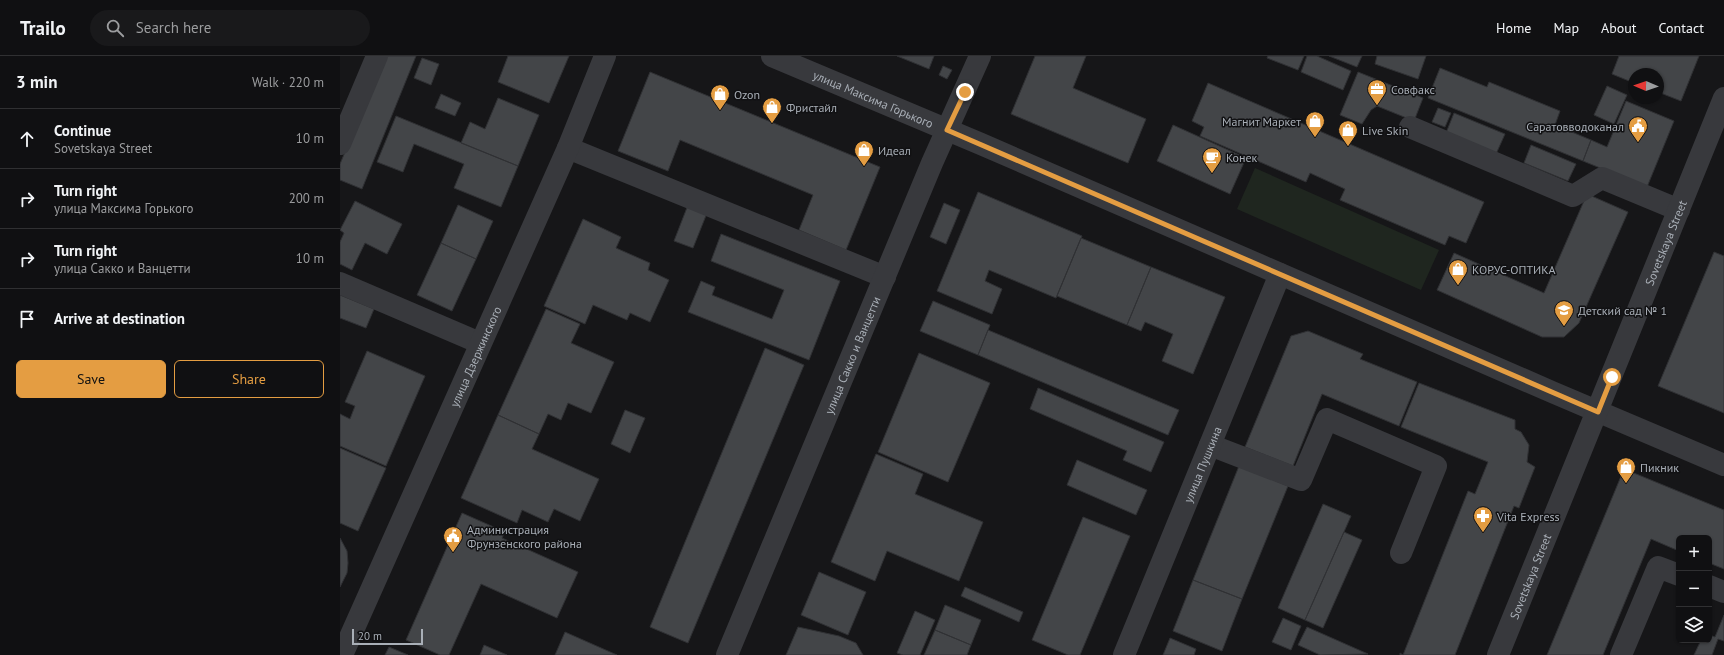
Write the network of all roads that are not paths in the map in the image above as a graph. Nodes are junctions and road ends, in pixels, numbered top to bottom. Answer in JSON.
{"nodes":[{"id":1,"x":377,"y":56,"type":"edge"},
{"id":2,"x":605,"y":56,"type":"edge"},
{"id":3,"x":772,"y":56,"type":"edge"},
{"id":4,"x":980,"y":56,"type":"edge"},
{"id":5,"x":1724,"y":98,"type":"edge"},
{"id":6,"x":1410,"y":127,"type":"dead end"},
{"id":7,"x":947,"y":130,"type":"junction"},
{"id":8,"x":340,"y":144,"type":"edge"},
{"id":9,"x":568,"y":148,"type":"junction"},
{"id":10,"x":1679,"y":210,"type":"junction"},
{"id":11,"x":1280,"y":274,"type":"junction"},
{"id":12,"x":885,"y":278,"type":"junction"},
{"id":13,"x":340,"y":283,"type":"edge"},
{"id":14,"x":480,"y":343,"type":"junction"},
{"id":15,"x":1598,"y":412,"type":"junction"},
{"id":16,"x":1210,"y":445,"type":"junction"},
{"id":17,"x":1724,"y":465,"type":"edge"},
{"id":18,"x":1401,"y":553,"type":"dead end"},
{"id":19,"x":1676,"y":574,"type":"edge"},
{"id":20,"x":1712,"y":587,"type":"edge"},
{"id":21,"x":1724,"y":592,"type":"edge"},
{"id":22,"x":342,"y":655,"type":"edge"},
{"id":23,"x":727,"y":655,"type":"edge"},
{"id":24,"x":1124,"y":655,"type":"edge"},
{"id":25,"x":1498,"y":655,"type":"edge"},
{"id":26,"x":1621,"y":655,"type":"edge"}],
"edges":[{"from":1,"to":8,"type":"street"},
{"from":2,"to":9,"type":"street","name":"улица Дзержинского"},
{"from":3,"to":7,"type":"street","name":"улица Максима Горького"},
{"from":4,"to":7,"type":"street","name":"улица Сакко и Ванцетти"},
{"from":5,"to":10,"type":"street","name":"Sovetskaya Street"},
{"from":6,"to":10,"type":"street"},
{"from":7,"to":11,"type":"street","name":"улица Максима Горького"},
{"from":7,"to":12,"type":"street","name":"улица Сакко и Ванцетти"},
{"from":9,"to":12,"type":"street"},
{"from":9,"to":14,"type":"street","name":"улица Дзержинского"},
{"from":10,"to":15,"type":"street","name":"Sovetskaya Street"},
{"from":11,"to":15,"type":"street","name":"улица Максима Горького"},
{"from":11,"to":16,"type":"street","name":"улица Пушкина"},
{"from":12,"to":23,"type":"street","name":"улица Сакко и Ванцетти"},
{"from":13,"to":14,"type":"street"},
{"from":14,"to":22,"type":"street","name":"улица Дзержинского"},
{"from":15,"to":17,"type":"street","name":"улица Максима Горького"},
{"from":15,"to":25,"type":"street","name":"Sovetskaya Street"},
{"from":16,"to":18,"type":"street"},
{"from":16,"to":24,"type":"street","name":"улица Пушкина"},
{"from":19,"to":26,"type":"street"},
{"from":20,"to":21,"type":"street"}]}
